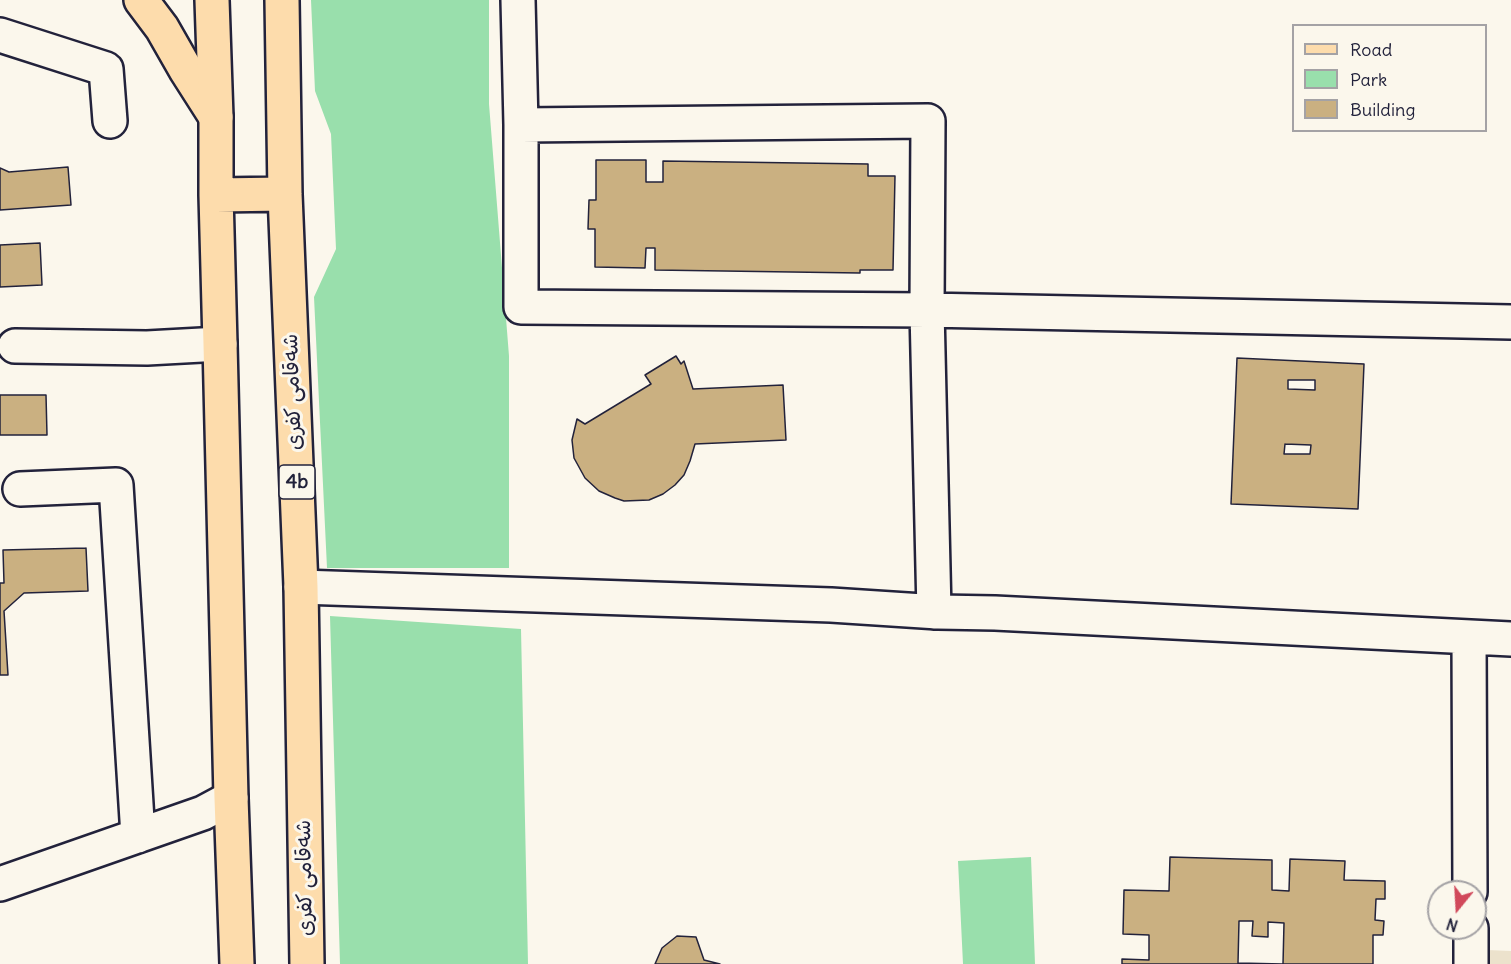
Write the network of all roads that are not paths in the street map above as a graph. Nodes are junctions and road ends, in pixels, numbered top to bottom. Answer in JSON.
{"nodes":[{"id":1,"x":141,"y":0,"type":"edge"},
{"id":2,"x":212,"y":0,"type":"edge"},
{"id":3,"x":282,"y":0,"type":"edge"},
{"id":4,"x":518,"y":0,"type":"edge"},
{"id":5,"x":0,"y":34,"type":"edge"},
{"id":6,"x":216,"y":117,"type":"junction"},
{"id":7,"x":110,"y":121,"type":"dead end"},
{"id":8,"x":521,"y":125,"type":"junction"},
{"id":9,"x":285,"y":194,"type":"junction"},
{"id":10,"x":216,"y":195,"type":"junction"},
{"id":11,"x":927,"y":310,"type":"junction"},
{"id":12,"x":1511,"y":322,"type":"edge"},
{"id":13,"x":220,"y":344,"type":"junction"},
{"id":14,"x":15,"y":346,"type":"dead end"},
{"id":15,"x":20,"y":489,"type":"dead end"},
{"id":16,"x":301,"y":587,"type":"junction"},
{"id":17,"x":934,"y":612,"type":"junction"},
{"id":18,"x":1469,"y":637,"type":"junction"},
{"id":19,"x":1511,"y":639,"type":"edge"},
{"id":20,"x":231,"y":798,"type":"junction"},
{"id":21,"x":138,"y":836,"type":"junction"},
{"id":22,"x":1470,"y":880,"type":"edge"},
{"id":23,"x":0,"y":884,"type":"edge"},
{"id":24,"x":1471,"y":940,"type":"edge"},
{"id":25,"x":237,"y":964,"type":"edge"},
{"id":26,"x":307,"y":964,"type":"edge"},
{"id":27,"x":1471,"y":964,"type":"edge"}],
"edges":[{"from":1,"to":6,"type":"main road"},
{"from":2,"to":6,"type":"main road"},
{"from":3,"to":9,"type":"main road","name":"شەقامی کفری","number":"4b"},
{"from":4,"to":8,"type":"street"},
{"from":5,"to":7,"type":"street"},
{"from":6,"to":10,"type":"main road"},
{"from":8,"to":11,"type":"street"},
{"from":8,"to":11,"type":"street"},
{"from":9,"to":10,"type":"main road"},
{"from":9,"to":16,"type":"main road","name":"شەقامی کفری","number":"4b"},
{"from":10,"to":13,"type":"main road"},
{"from":11,"to":12,"type":"street"},
{"from":11,"to":17,"type":"street"},
{"from":13,"to":14,"type":"street"},
{"from":13,"to":20,"type":"main road"},
{"from":15,"to":21,"type":"street"},
{"from":16,"to":17,"type":"street"},
{"from":16,"to":26,"type":"main road","name":"شەقامی کفری","number":"4b"},
{"from":17,"to":18,"type":"street"},
{"from":18,"to":19,"type":"street"},
{"from":18,"to":22,"type":"street"},
{"from":20,"to":21,"type":"street"},
{"from":20,"to":25,"type":"main road"},
{"from":21,"to":23,"type":"street"},
{"from":24,"to":27,"type":"street"}]}
